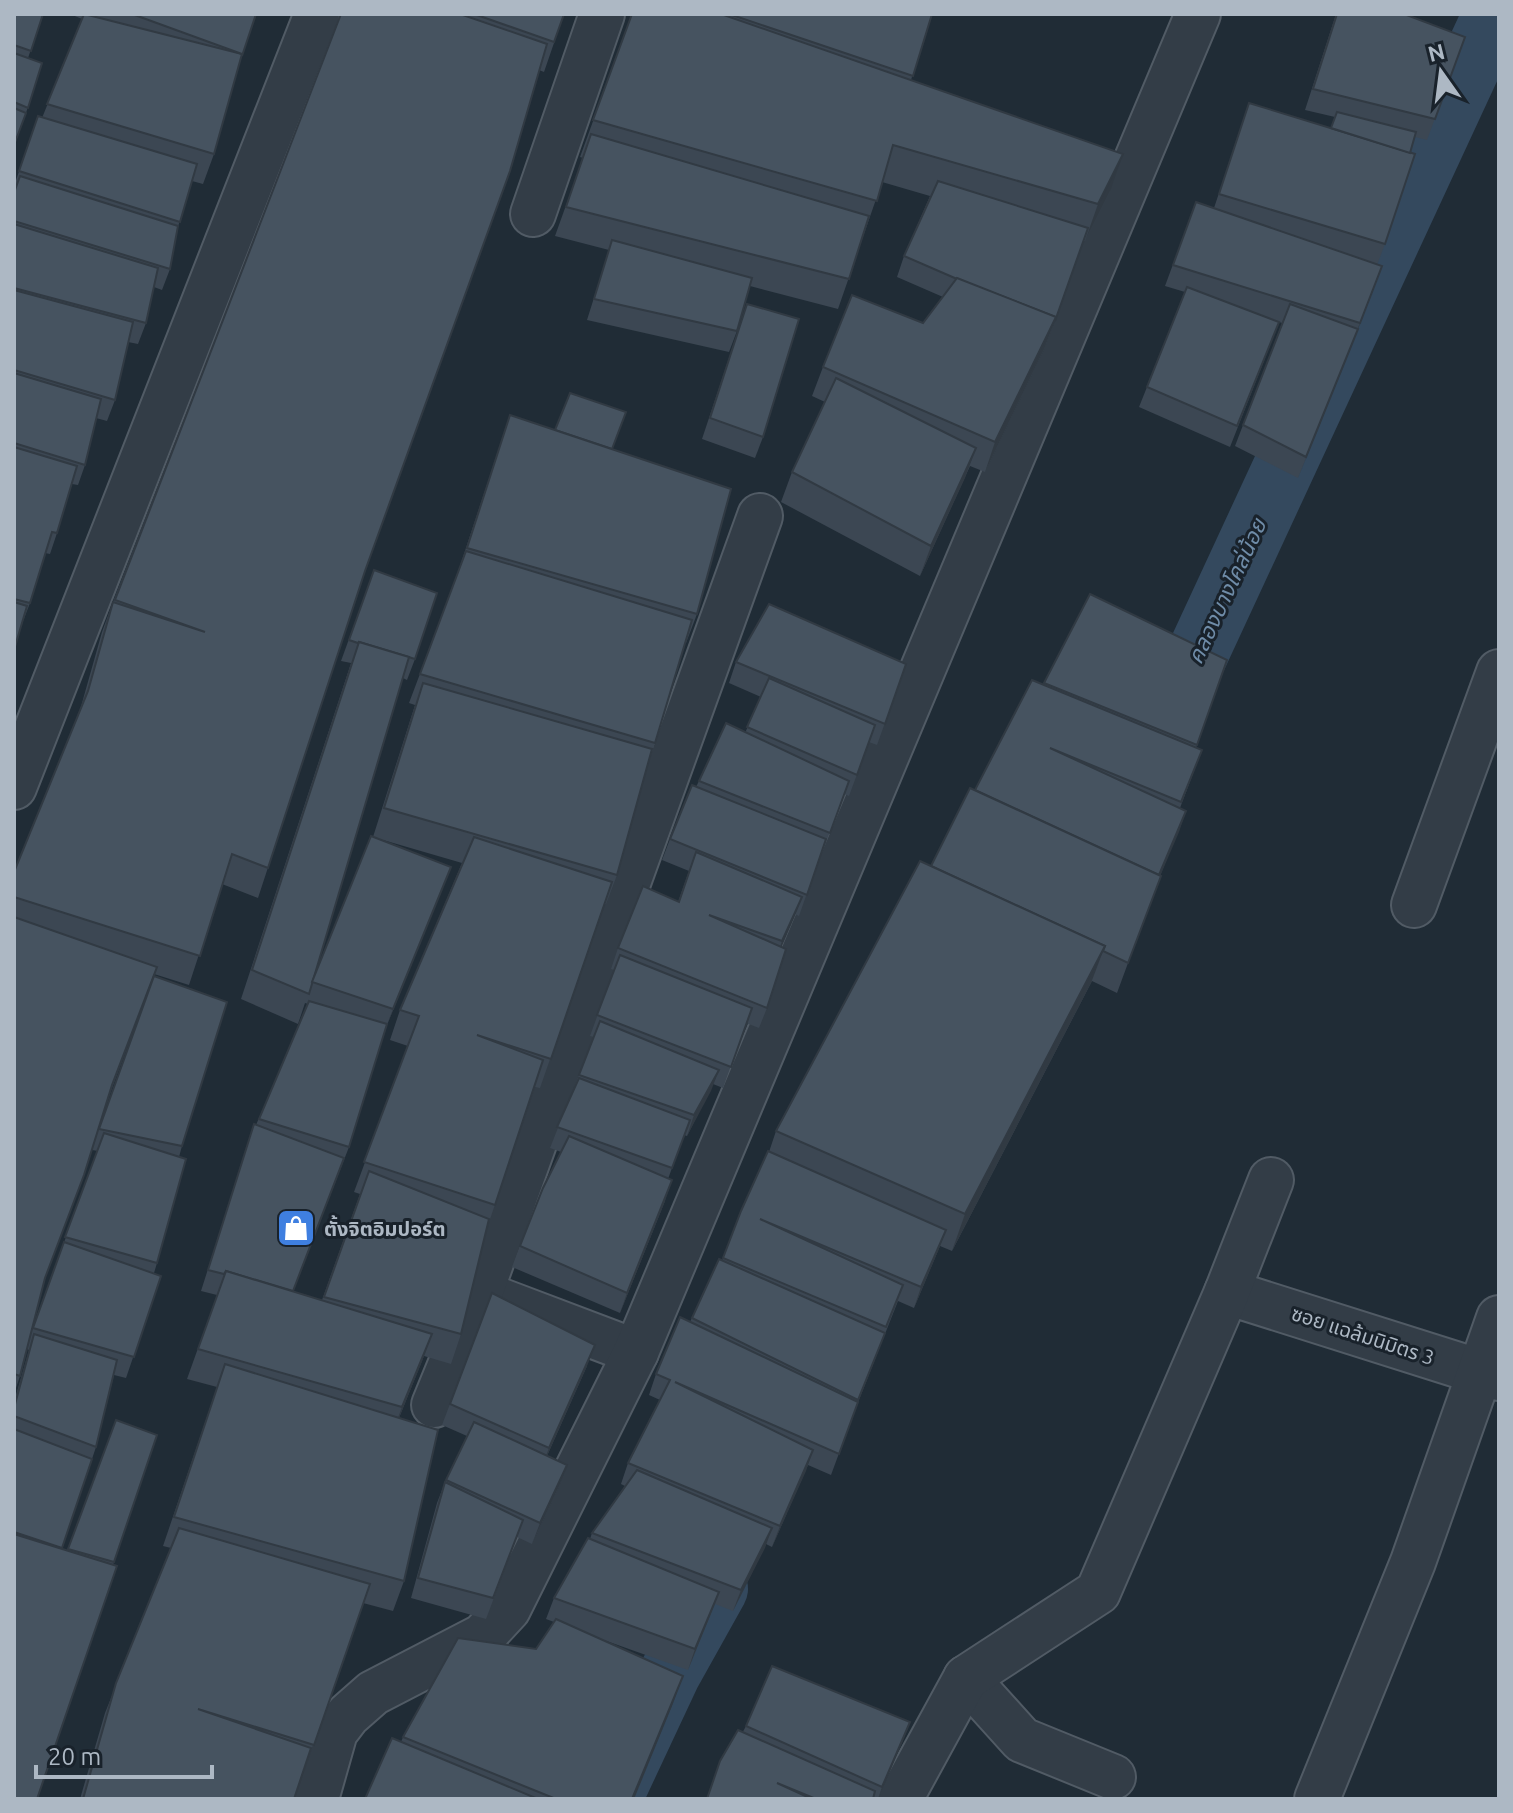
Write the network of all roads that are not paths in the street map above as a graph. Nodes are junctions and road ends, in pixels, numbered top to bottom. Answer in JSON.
{"nodes":[{"id":1,"x":317,"y":14,"type":"edge"},
{"id":2,"x":602,"y":14,"type":"edge"},
{"id":3,"x":1198,"y":14,"type":"edge"},
{"id":4,"x":533,"y":214,"type":"dead end"},
{"id":5,"x":760,"y":516,"type":"dead end"},
{"id":6,"x":1499,"y":672,"type":"edge"},
{"id":7,"x":14,"y":787,"type":"edge"},
{"id":8,"x":1414,"y":905,"type":"dead end"},
{"id":9,"x":1271,"y":1180,"type":"dead end"},
{"id":10,"x":1227,"y":1292,"type":"junction"},
{"id":11,"x":480,"y":1293,"type":"junction"},
{"id":12,"x":1499,"y":1318,"type":"edge"},
{"id":13,"x":636,"y":1352,"type":"junction"},
{"id":14,"x":1490,"y":1375,"type":"edge"},
{"id":15,"x":434,"y":1405,"type":"dead end"},
{"id":16,"x":966,"y":1678,"type":"junction"},
{"id":17,"x":1113,"y":1777,"type":"dead end"},
{"id":18,"x":316,"y":1799,"type":"edge"},
{"id":19,"x":900,"y":1799,"type":"edge"},
{"id":20,"x":1317,"y":1799,"type":"edge"}],
"edges":[{"from":1,"to":7,"type":"street"},
{"from":2,"to":4,"type":"street"},
{"from":3,"to":13,"type":"street"},
{"from":5,"to":11,"type":"street"},
{"from":6,"to":8,"type":"street"},
{"from":9,"to":10,"type":"street"},
{"from":10,"to":14,"type":"street","name":"ซอย แฉล้มนิมิตร 3"},
{"from":10,"to":16,"type":"street"},
{"from":11,"to":13,"type":"street"},
{"from":11,"to":15,"type":"street"},
{"from":12,"to":14,"type":"street"},
{"from":13,"to":18,"type":"street"},
{"from":14,"to":20,"type":"street"},
{"from":16,"to":17,"type":"street"},
{"from":16,"to":19,"type":"street"}]}
